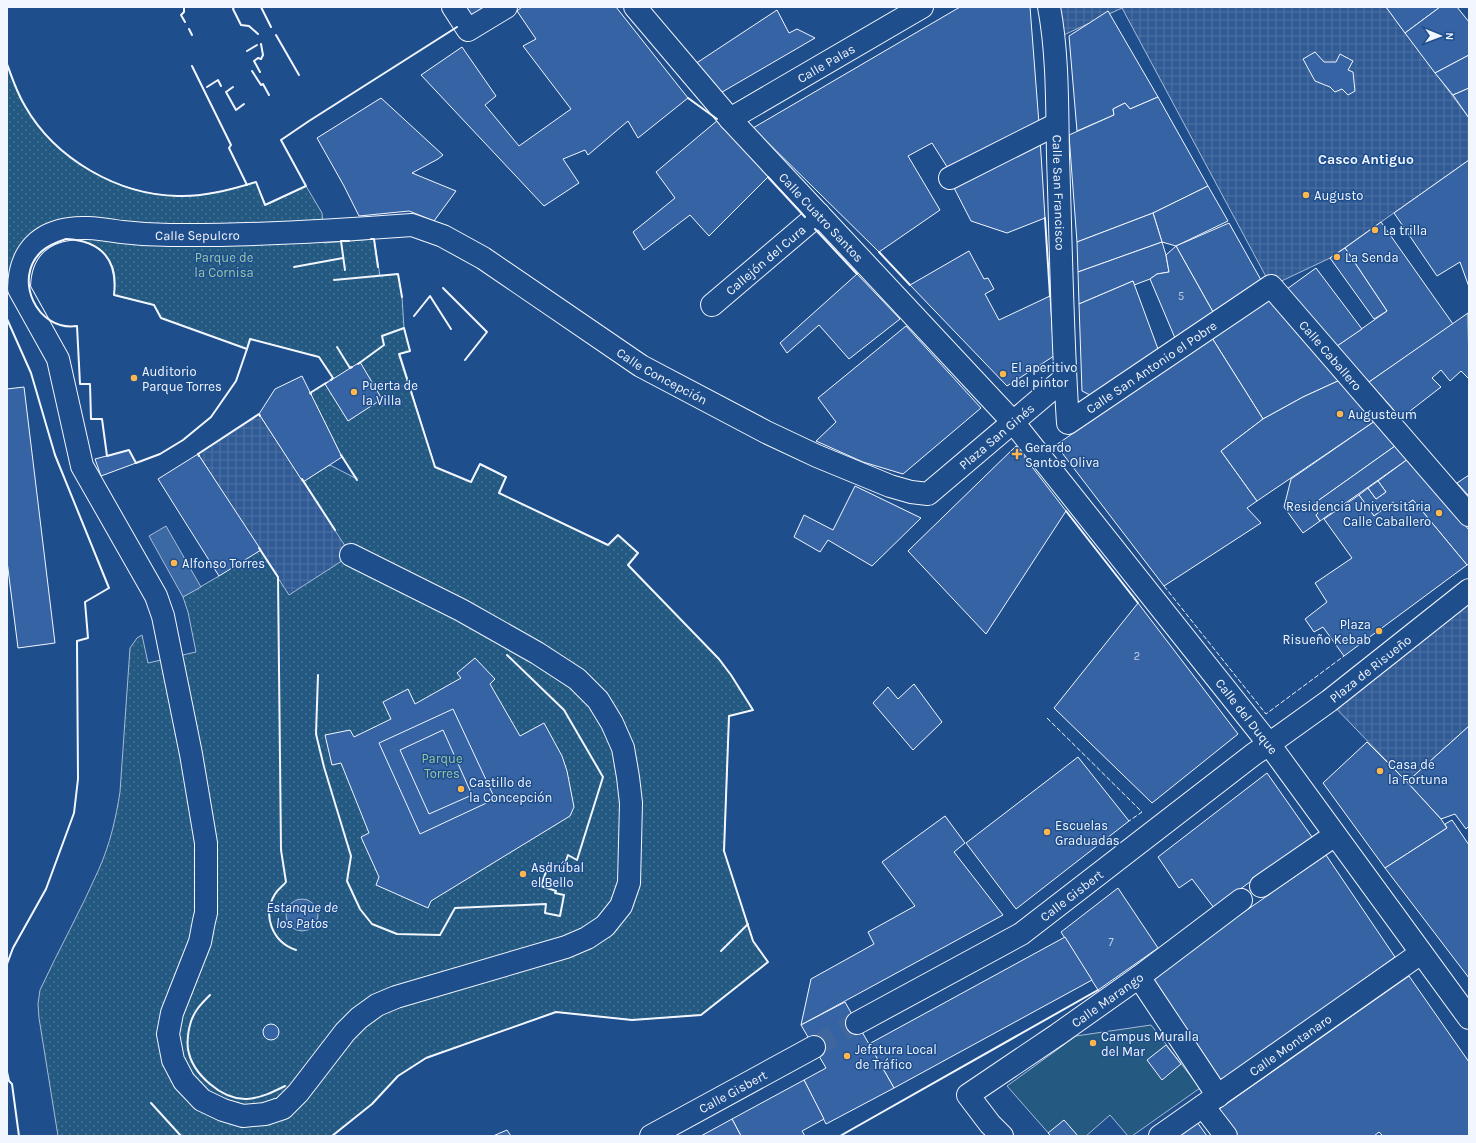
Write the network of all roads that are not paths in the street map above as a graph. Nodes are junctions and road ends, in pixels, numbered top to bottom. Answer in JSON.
{"nodes":[{"id":1,"x":453,"y":7,"type":"edge"},
{"id":2,"x":506,"y":7,"type":"edge"},
{"id":3,"x":635,"y":7,"type":"edge"},
{"id":4,"x":922,"y":7,"type":"edge"},
{"id":5,"x":1049,"y":7,"type":"edge"},
{"id":6,"x":730,"y":119,"type":"junction"},
{"id":7,"x":1057,"y":124,"type":"junction"},
{"id":8,"x":950,"y":178,"type":"dead end"},
{"id":9,"x":819,"y":214,"type":"junction"},
{"id":10,"x":412,"y":226,"type":"joint"},
{"id":11,"x":1271,"y":286,"type":"joint"},
{"id":12,"x":712,"y":305,"type":"dead end"},
{"id":13,"x":1065,"y":378,"type":"junction"},
{"id":14,"x":1014,"y":422,"type":"junction"},
{"id":15,"x":928,"y":494,"type":"joint"},
{"id":16,"x":1469,"y":515,"type":"edge"},
{"id":17,"x":351,"y":555,"type":"dead end"},
{"id":18,"x":1469,"y":590,"type":"edge"},
{"id":19,"x":1269,"y":744,"type":"junction"},
{"id":20,"x":1336,"y":835,"type":"junction"},
{"id":21,"x":1261,"y":886,"type":"dead end"},
{"id":22,"x":1242,"y":900,"type":"dead end"},
{"id":23,"x":1421,"y":952,"type":"junction"},
{"id":24,"x":1139,"y":977,"type":"junction"},
{"id":25,"x":1469,"y":1018,"type":"edge"},
{"id":26,"x":857,"y":1023,"type":"tunnel mouth"},
{"id":27,"x":814,"y":1047,"type":"tunnel mouth"},
{"id":28,"x":1210,"y":1101,"type":"junction"},
{"id":29,"x":990,"y":1132,"type":"edge"},
{"id":30,"x":651,"y":1136,"type":"edge"},
{"id":31,"x":1160,"y":1136,"type":"edge"},
{"id":32,"x":1226,"y":1136,"type":"edge"}],
"edges":[{"from":1,"to":2,"type":"street"},
{"from":3,"to":6,"type":"street","name":"Calle Cuatro Santos"},
{"from":4,"to":6,"type":"street","name":"Calle Palas"},
{"from":5,"to":7,"type":"street","name":"Calle San Francisco"},
{"from":6,"to":9,"type":"street","name":"Calle Cuatro Santos"},
{"from":7,"to":8,"type":"street"},
{"from":7,"to":13,"type":"street","name":"Calle San Francisco"},
{"from":9,"to":12,"type":"street","name":"Callejón del Cura"},
{"from":9,"to":14,"type":"street","name":"Calle Cuatro Santos"},
{"from":10,"to":15,"type":"street","name":"Calle Concepción"},
{"from":10,"to":17,"type":"street","name":"Calle Sepulcro"},
{"from":11,"to":13,"type":"street","name":"Calle San Antonio el Pobre"},
{"from":11,"to":16,"type":"street","name":"Calle Caballero"},
{"from":13,"to":14,"type":"street","name":"Plaza San Ginés"},
{"from":14,"to":15,"type":"street","name":"Plaza San Ginés"},
{"from":14,"to":19,"type":"street","name":"Calle del Duque"},
{"from":18,"to":19,"type":"street","name":"Plaza de Risueño"},
{"from":19,"to":20,"type":"street","name":"Calle del Duque"},
{"from":19,"to":26,"type":"street","name":"Calle Gisbert"},
{"from":20,"to":21,"type":"street"},
{"from":20,"to":23,"type":"street","name":"Calle del Duque"},
{"from":22,"to":24,"type":"street","name":"Calle Marango"},
{"from":23,"to":25,"type":"street","name":"Calle del Duque"},
{"from":23,"to":28,"type":"street","name":"Calle Montanaro"},
{"from":24,"to":28,"type":"street"},
{"from":24,"to":29,"type":"street","name":"Calle Marango"},
{"from":27,"to":30,"type":"street","name":"Calle Gisbert"},
{"from":28,"to":31,"type":"street","name":"Calle Montanaro"},
{"from":28,"to":32,"type":"street"}]}
